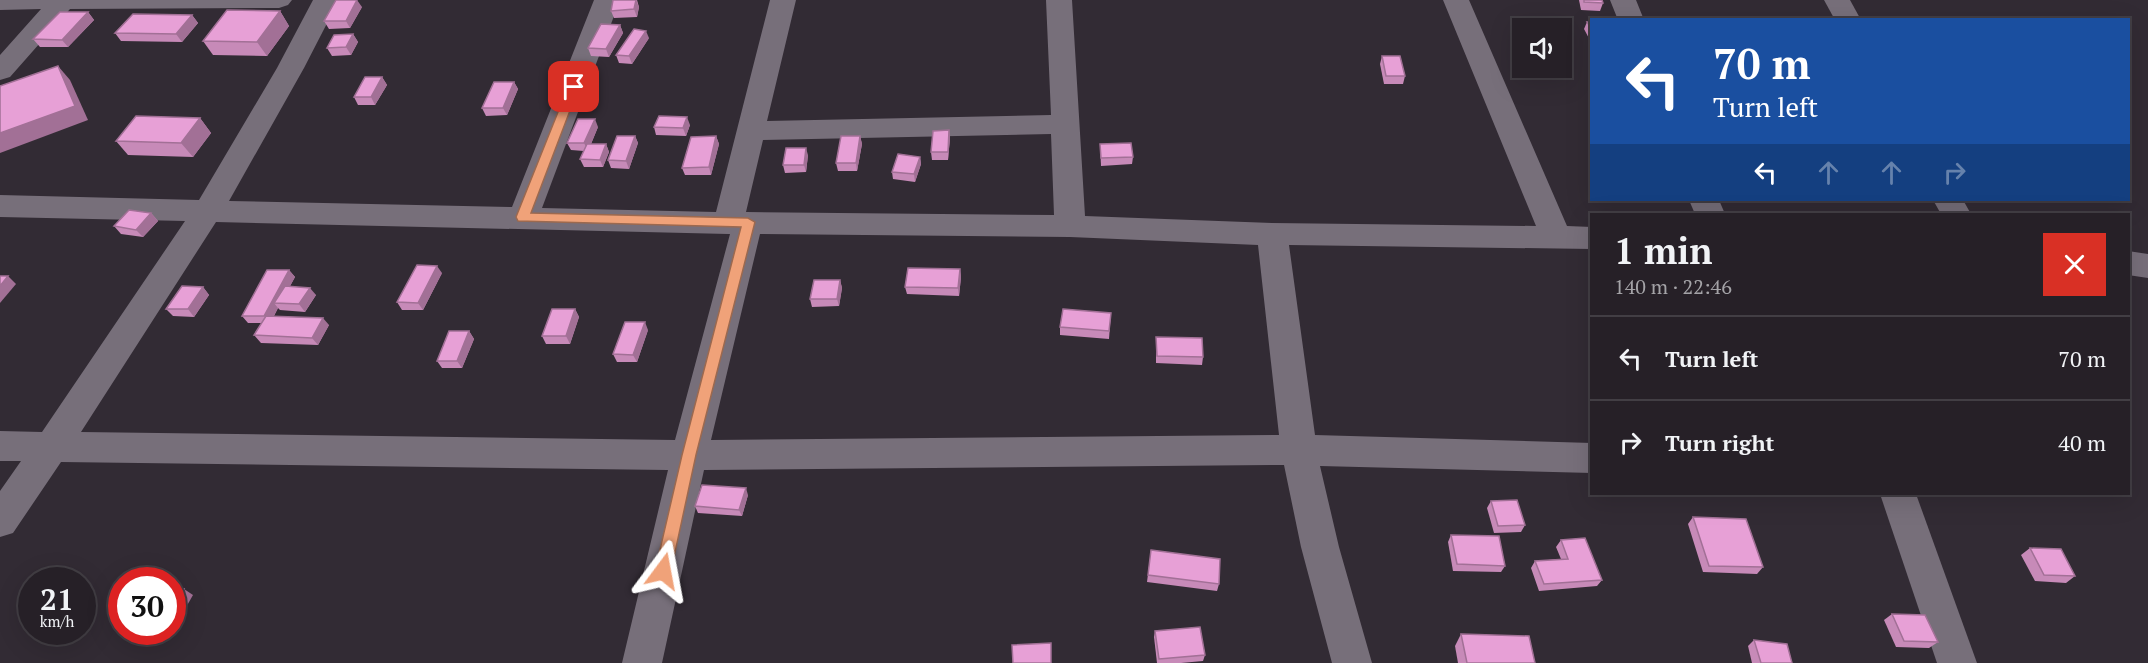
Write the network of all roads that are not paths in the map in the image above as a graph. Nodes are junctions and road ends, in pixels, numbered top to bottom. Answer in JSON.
{"nodes":[{"id":1,"x":279,"y":0,"type":"edge"},
{"id":2,"x":326,"y":0,"type":"edge"},
{"id":3,"x":607,"y":0,"type":"edge"},
{"id":4,"x":783,"y":0,"type":"edge"},
{"id":5,"x":1059,"y":0,"type":"edge"},
{"id":6,"x":1456,"y":0,"type":"edge"},
{"id":7,"x":1623,"y":0,"type":"edge"},
{"id":8,"x":1837,"y":0,"type":"edge"},
{"id":9,"x":63,"y":1,"type":"edge"},
{"id":10,"x":183,"y":1,"type":"edge"},
{"id":11,"x":0,"y":2,"type":"edge"},
{"id":12,"x":1630,"y":18,"type":"edge"},
{"id":13,"x":1847,"y":18,"type":"edge"},
{"id":14,"x":0,"y":71,"type":"edge"},
{"id":15,"x":1066,"y":124,"type":"junction"},
{"id":16,"x":750,"y":131,"type":"junction"},
{"id":17,"x":0,"y":206,"type":"edge"},
{"id":18,"x":207,"y":212,"type":"junction"},
{"id":19,"x":523,"y":217,"type":"junction"},
{"id":20,"x":738,"y":223,"type":"junction"},
{"id":21,"x":1070,"y":226,"type":"junction"},
{"id":22,"x":1272,"y":234,"type":"junction"},
{"id":23,"x":1556,"y":237,"type":"junction"},
{"id":24,"x":1590,"y":238,"type":"edge"},
{"id":25,"x":2130,"y":263,"type":"edge"},
{"id":26,"x":2148,"y":266,"type":"edge"},
{"id":27,"x":0,"y":446,"type":"edge"},
{"id":28,"x":50,"y":448,"type":"junction"},
{"id":29,"x":1299,"y":450,"type":"junction"},
{"id":30,"x":689,"y":455,"type":"junction"},
{"id":31,"x":1590,"y":458,"type":"edge"},
{"id":32,"x":1898,"y":495,"type":"edge"},
{"id":33,"x":0,"y":520,"type":"edge"},
{"id":34,"x":642,"y":663,"type":"edge"},
{"id":35,"x":1352,"y":663,"type":"edge"},
{"id":36,"x":1957,"y":663,"type":"edge"}],
"edges":[{"from":1,"to":10,"type":"street"},
{"from":2,"to":18,"type":"street"},
{"from":3,"to":19,"type":"street"},
{"from":4,"to":16,"type":"street"},
{"from":5,"to":15,"type":"street"},
{"from":6,"to":23,"type":"street"},
{"from":7,"to":12,"type":"street"},
{"from":8,"to":13,"type":"street"},
{"from":9,"to":10,"type":"street"},
{"from":9,"to":11,"type":"street"},
{"from":9,"to":14,"type":"street"},
{"from":15,"to":16,"type":"street"},
{"from":15,"to":21,"type":"street"},
{"from":16,"to":20,"type":"street"},
{"from":17,"to":18,"type":"street"},
{"from":18,"to":19,"type":"street"},
{"from":18,"to":28,"type":"street"},
{"from":19,"to":20,"type":"street"},
{"from":20,"to":21,"type":"street"},
{"from":20,"to":30,"type":"street"},
{"from":21,"to":22,"type":"street"},
{"from":22,"to":23,"type":"street"},
{"from":22,"to":29,"type":"street"},
{"from":23,"to":24,"type":"street"},
{"from":25,"to":26,"type":"street"},
{"from":27,"to":28,"type":"street"},
{"from":28,"to":30,"type":"street"},
{"from":28,"to":33,"type":"street"},
{"from":29,"to":30,"type":"street"},
{"from":29,"to":31,"type":"street"},
{"from":29,"to":35,"type":"street"},
{"from":30,"to":34,"type":"street"},
{"from":32,"to":36,"type":"street"}]}
